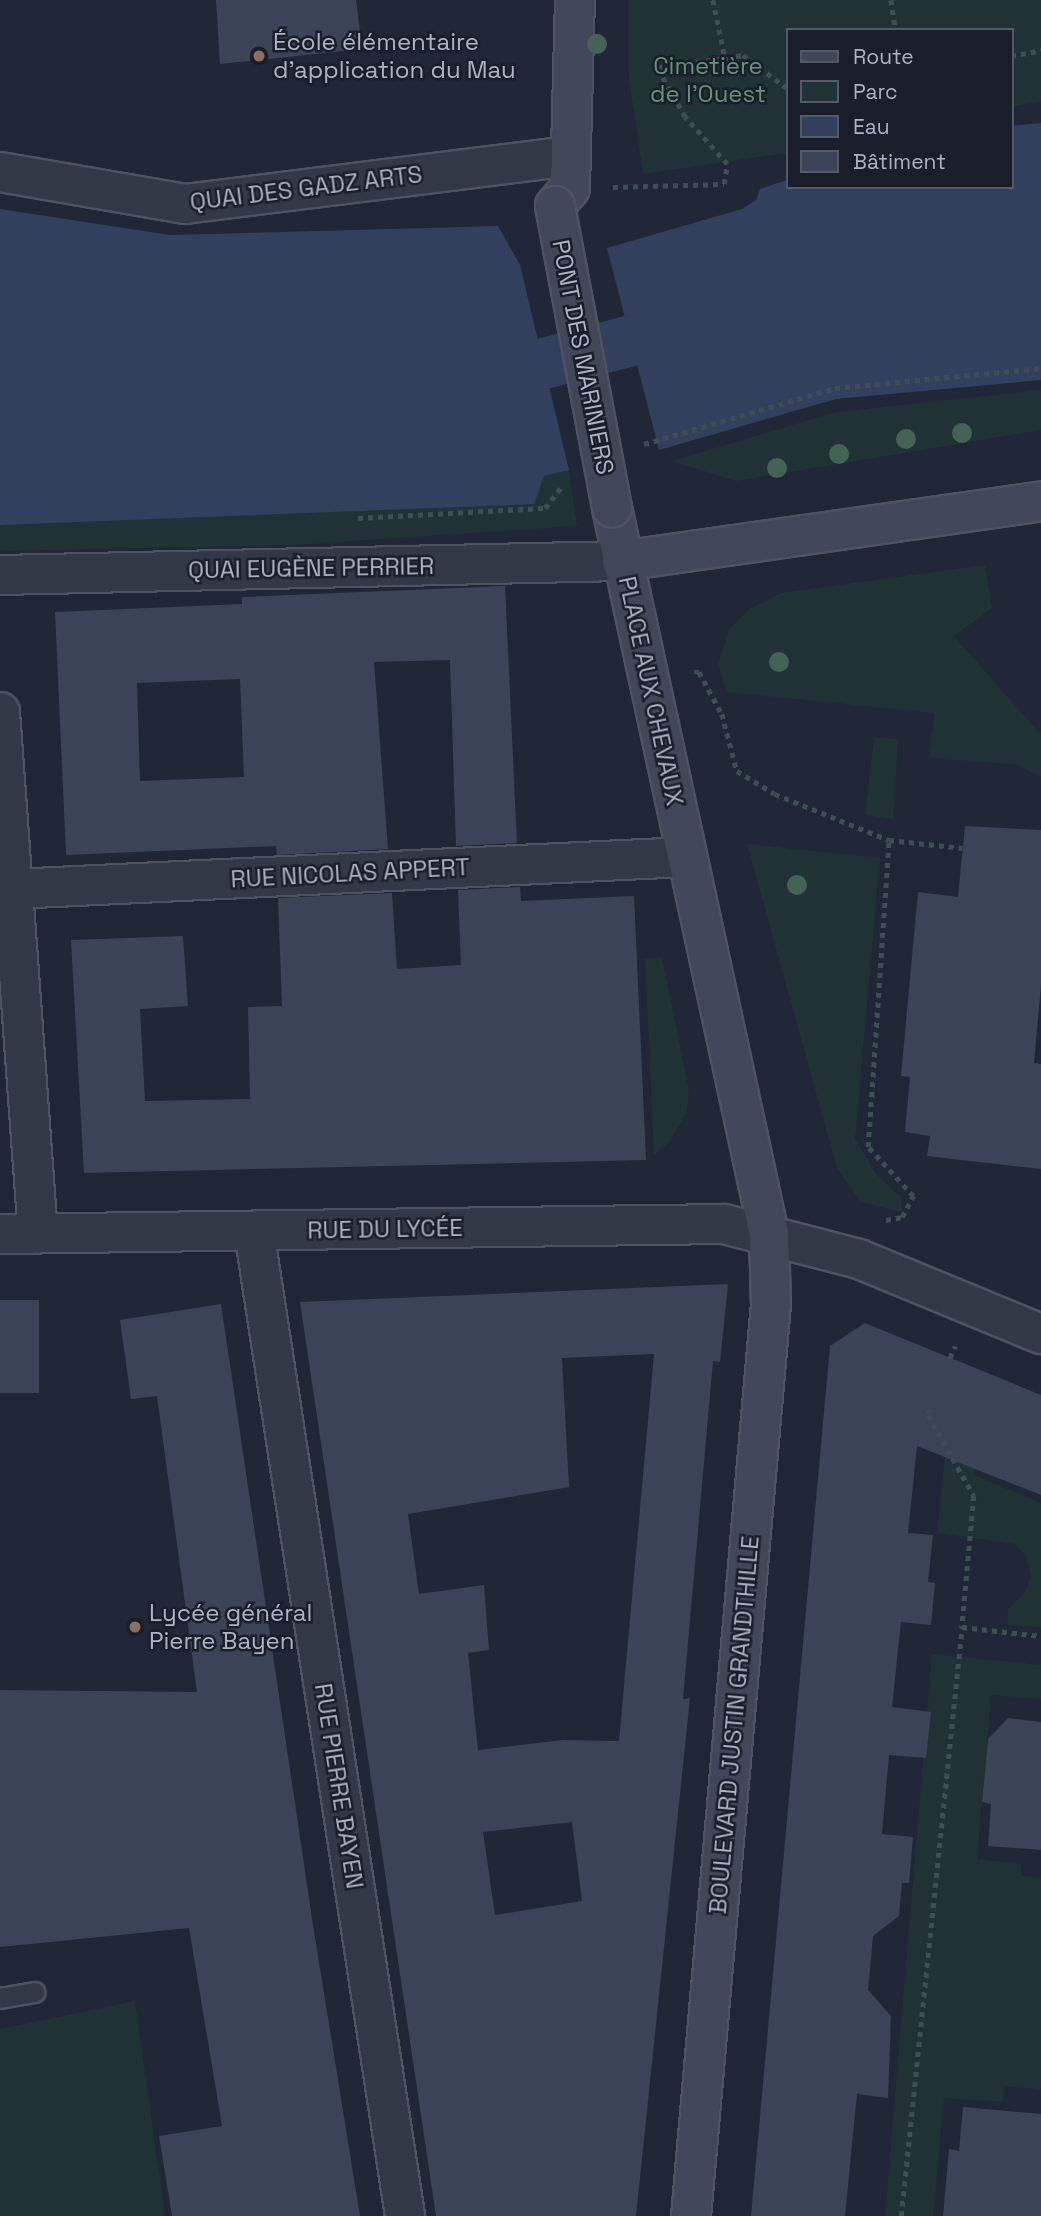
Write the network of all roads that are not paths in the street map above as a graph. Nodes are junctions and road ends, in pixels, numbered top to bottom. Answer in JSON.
{"nodes":[{"id":1,"x":575,"y":0,"type":"edge"},
{"id":2,"x":0,"y":172,"type":"edge"},
{"id":3,"x":565,"y":183,"type":"junction"},
{"id":4,"x":1041,"y":501,"type":"edge"},
{"id":5,"x":622,"y":561,"type":"junction"},
{"id":6,"x":0,"y":575,"type":"edge"},
{"id":7,"x":0,"y":712,"type":"edge"},
{"id":8,"x":687,"y":857,"type":"junction"},
{"id":9,"x":13,"y":889,"type":"junction"},
{"id":10,"x":254,"y":1231,"type":"junction"},
{"id":11,"x":0,"y":1234,"type":"edge"},
{"id":12,"x":38,"y":1234,"type":"junction"},
{"id":13,"x":769,"y":1234,"type":"junction"},
{"id":14,"x":1041,"y":1334,"type":"edge"},
{"id":15,"x":34,"y":1992,"type":"dead end"},
{"id":16,"x":0,"y":1998,"type":"edge"},
{"id":17,"x":405,"y":2216,"type":"edge"},
{"id":18,"x":691,"y":2216,"type":"edge"}],
"edges":[{"from":1,"to":3,"type":"main road","name":"PONT DES MARINIERS"},
{"from":2,"to":3,"type":"street","name":"QUAI DES GADZ ARTS"},
{"from":3,"to":5,"type":"main road","name":"PONT DES MARINIERS","bridge":true},
{"from":4,"to":5,"type":"main road","name":"PLACE AUX CHEVAUX"},
{"from":5,"to":6,"type":"street","name":"QUAI EUGÈNE PERRIER"},
{"from":5,"to":8,"type":"main road","name":"PLACE AUX CHEVAUX"},
{"from":7,"to":9,"type":"street"},
{"from":8,"to":9,"type":"street","name":"RUE NICOLAS APPERT"},
{"from":8,"to":13,"type":"main road","name":"PLACE AUX CHEVAUX"},
{"from":9,"to":12,"type":"street"},
{"from":10,"to":12,"type":"street","name":"RUE DU LYCÉE"},
{"from":10,"to":13,"type":"street","name":"RUE DU LYCÉE"},
{"from":10,"to":17,"type":"street","name":"RUE PIERRE BAYEN"},
{"from":11,"to":12,"type":"street","name":"RUE DU LYCÉE"},
{"from":13,"to":14,"type":"street","name":"RUE DU LYCÉE"},
{"from":13,"to":18,"type":"main road","name":"BOULEVARD JUSTIN GRANDTHILLE"},
{"from":15,"to":16,"type":"lane"}]}
